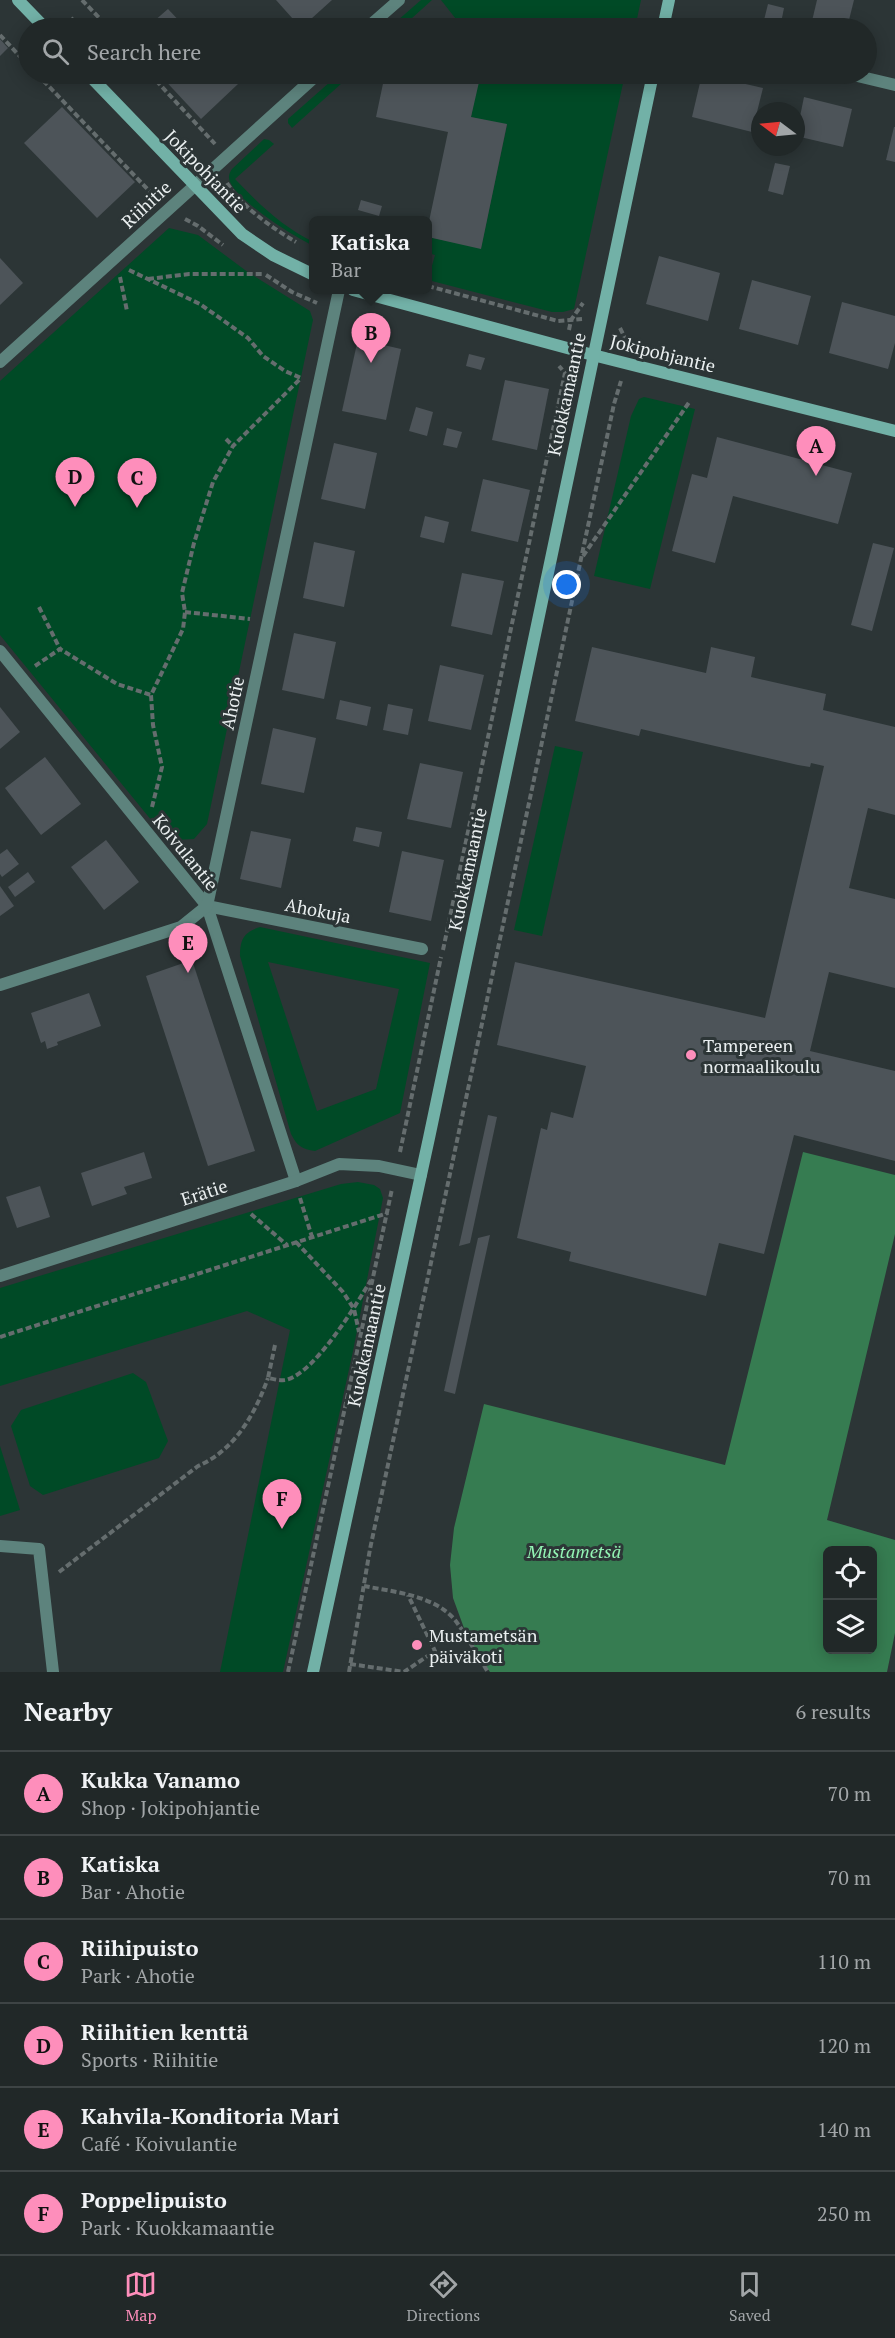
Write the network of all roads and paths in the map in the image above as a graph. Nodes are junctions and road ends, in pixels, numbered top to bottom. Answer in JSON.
{"nodes":[{"id":1,"x":18,"y":0,"type":"edge"},
{"id":2,"x":82,"y":0,"type":"edge"},
{"id":3,"x":399,"y":0,"type":"edge"},
{"id":4,"x":669,"y":0,"type":"edge"},
{"id":5,"x":35,"y":18,"type":"edge"},
{"id":6,"x":99,"y":18,"type":"edge"},
{"id":7,"x":378,"y":18,"type":"edge"},
{"id":8,"x":665,"y":18,"type":"edge"},
{"id":9,"x":0,"y":35,"type":"edge"},
{"id":10,"x":18,"y":54,"type":"edge"},
{"id":11,"x":877,"y":81,"type":"edge"},
{"id":12,"x":98,"y":84,"type":"edge"},
{"id":13,"x":307,"y":84,"type":"edge"},
{"id":14,"x":651,"y":84,"type":"edge"},
{"id":15,"x":895,"y":85,"type":"edge"},
{"id":16,"x":194,"y":185,"type":"junction"},
{"id":17,"x":113,"y":260,"type":"junction"},
{"id":18,"x":309,"y":273,"type":"edge"},
{"id":19,"x":264,"y":274,"type":"dead end"},
{"id":20,"x":146,"y":279,"type":"junction"},
{"id":21,"x":432,"y":287,"type":"edge"},
{"id":22,"x":338,"y":294,"type":"edge"},
{"id":23,"x":368,"y":294,"type":"edge"},
{"id":24,"x":127,"y":311,"type":"dead end"},
{"id":25,"x":621,"y":317,"type":"dead end"},
{"id":26,"x":600,"y":324,"type":"junction"},
{"id":27,"x":620,"y":328,"type":"junction"},
{"id":28,"x":593,"y":355,"type":"junction"},
{"id":29,"x":0,"y":362,"type":"edge"},
{"id":30,"x":626,"y":362,"type":"junction"},
{"id":31,"x":565,"y":373,"type":"dead end"},
{"id":32,"x":302,"y":378,"type":"junction"},
{"id":33,"x":319,"y":381,"type":"junction"},
{"id":34,"x":690,"y":401,"type":"dead end"},
{"id":35,"x":895,"y":431,"type":"edge"},
{"id":36,"x":226,"y":439,"type":"dead end"},
{"id":37,"x":233,"y":446,"type":"junction"},
{"id":38,"x":582,"y":558,"type":"junction"},
{"id":39,"x":39,"y":607,"type":"dead end"},
{"id":40,"x":186,"y":612,"type":"junction"},
{"id":41,"x":268,"y":620,"type":"junction"},
{"id":42,"x":60,"y":650,"type":"junction"},
{"id":43,"x":0,"y":651,"type":"edge"},
{"id":44,"x":20,"y":676,"type":"junction"},
{"id":45,"x":151,"y":695,"type":"junction"},
{"id":46,"x":146,"y":830,"type":"junction"},
{"id":47,"x":207,"y":906,"type":"junction"},
{"id":48,"x":422,"y":949,"type":"dead end"},
{"id":49,"x":0,"y":985,"type":"edge"},
{"id":50,"x":396,"y":1170,"type":"junction"},
{"id":51,"x":421,"y":1175,"type":"junction"},
{"id":52,"x":296,"y":1181,"type":"junction"},
{"id":53,"x":235,"y":1201,"type":"junction"},
{"id":54,"x":387,"y":1213,"type":"junction"},
{"id":55,"x":312,"y":1237,"type":"junction"},
{"id":56,"x":296,"y":1242,"type":"junction"},
{"id":57,"x":287,"y":1245,"type":"junction"},
{"id":58,"x":0,"y":1276,"type":"edge"},
{"id":59,"x":373,"y":1277,"type":"junction"},
{"id":60,"x":354,"y":1309,"type":"junction"},
{"id":61,"x":360,"y":1336,"type":"junction"},
{"id":62,"x":0,"y":1337,"type":"edge"},
{"id":63,"x":275,"y":1345,"type":"dead end"},
{"id":64,"x":268,"y":1378,"type":"junction"},
{"id":65,"x":0,"y":1546,"type":"edge"},
{"id":66,"x":43,"y":1584,"type":"junction"},
{"id":67,"x":364,"y":1586,"type":"junction"},
{"id":68,"x":408,"y":1595,"type":"junction"},
{"id":69,"x":350,"y":1664,"type":"junction"},
{"id":70,"x":53,"y":1672,"type":"edge"},
{"id":71,"x":288,"y":1672,"type":"edge"},
{"id":72,"x":313,"y":1672,"type":"edge"},
{"id":73,"x":349,"y":1672,"type":"edge"},
{"id":74,"x":488,"y":1672,"type":"edge"}],
"edges":[{"from":1,"to":5,"type":"main road"},
{"from":2,"to":6,"type":"path"},
{"from":3,"to":7,"type":"street"},
{"from":4,"to":8,"type":"main road"},
{"from":9,"to":10,"type":"path"},
{"from":11,"to":15,"type":"street"},
{"from":12,"to":16,"type":"main road","name":"Jokipohjantie"},
{"from":13,"to":16,"type":"street","name":"Riihitie"},
{"from":14,"to":26,"type":"main road","name":"Kuokkamaantie"},
{"from":16,"to":17,"type":"street","name":"Riihitie"},
{"from":16,"to":18,"type":"main road","name":"Jokipohjantie"},
{"from":17,"to":20,"type":"path"},
{"from":17,"to":24,"type":"path"},
{"from":17,"to":29,"type":"street","name":"Riihitie"},
{"from":19,"to":20,"type":"path"},
{"from":20,"to":32,"type":"path"},
{"from":21,"to":26,"type":"path"},
{"from":22,"to":33,"type":"street","name":"Ahotie"},
{"from":23,"to":28,"type":"main road","name":"Jokipohjantie"},
{"from":25,"to":27,"type":"path"},
{"from":26,"to":27,"type":"path"},
{"from":26,"to":28,"type":"main road","name":"Kuokkamaantie"},
{"from":27,"to":30,"type":"path"},
{"from":28,"to":30,"type":"main road","name":"Jokipohjantie"},
{"from":28,"to":51,"type":"main road","name":"Kuokkamaantie"},
{"from":30,"to":35,"type":"main road","name":"Jokipohjantie"},
{"from":30,"to":38,"type":"path"},
{"from":31,"to":50,"type":"path"},
{"from":32,"to":33,"type":"path"},
{"from":32,"to":37,"type":"path"},
{"from":33,"to":41,"type":"street","name":"Ahotie"},
{"from":34,"to":38,"type":"path"},
{"from":36,"to":37,"type":"path"},
{"from":37,"to":40,"type":"path"},
{"from":38,"to":67,"type":"path"},
{"from":39,"to":42,"type":"path"},
{"from":40,"to":41,"type":"path"},
{"from":40,"to":45,"type":"path"},
{"from":41,"to":47,"type":"street","name":"Ahotie"},
{"from":42,"to":44,"type":"path"},
{"from":42,"to":45,"type":"path"},
{"from":43,"to":44,"type":"street","name":"Koivulantie"},
{"from":44,"to":46,"type":"street","name":"Koivulantie"},
{"from":45,"to":46,"type":"path"},
{"from":46,"to":47,"type":"street","name":"Koivulantie"},
{"from":47,"to":48,"type":"street","name":"Ahokuja"},
{"from":47,"to":49,"type":"street"},
{"from":47,"to":52,"type":"street","name":"Koivulantie"},
{"from":50,"to":51,"type":"street","name":"Erätie"},
{"from":50,"to":52,"type":"street","name":"Erätie"},
{"from":50,"to":54,"type":"path"},
{"from":51,"to":72,"type":"main road","name":"Kuokkamaantie"},
{"from":52,"to":53,"type":"street","name":"Erätie"},
{"from":52,"to":55,"type":"path"},
{"from":53,"to":57,"type":"path"},
{"from":53,"to":58,"type":"street","name":"Erätie"},
{"from":54,"to":55,"type":"path"},
{"from":54,"to":59,"type":"path"},
{"from":55,"to":56,"type":"path"},
{"from":56,"to":57,"type":"path"},
{"from":56,"to":60,"type":"path"},
{"from":57,"to":62,"type":"path"},
{"from":59,"to":60,"type":"path"},
{"from":59,"to":61,"type":"path"},
{"from":60,"to":61,"type":"path"},
{"from":60,"to":64,"type":"path"},
{"from":61,"to":71,"type":"path"},
{"from":63,"to":64,"type":"path"},
{"from":64,"to":66,"type":"path"},
{"from":65,"to":66,"type":"street"},
{"from":66,"to":70,"type":"street"},
{"from":67,"to":68,"type":"path"},
{"from":67,"to":69,"type":"path"},
{"from":68,"to":69,"type":"path"},
{"from":68,"to":74,"type":"path"},
{"from":69,"to":73,"type":"path"}]}
